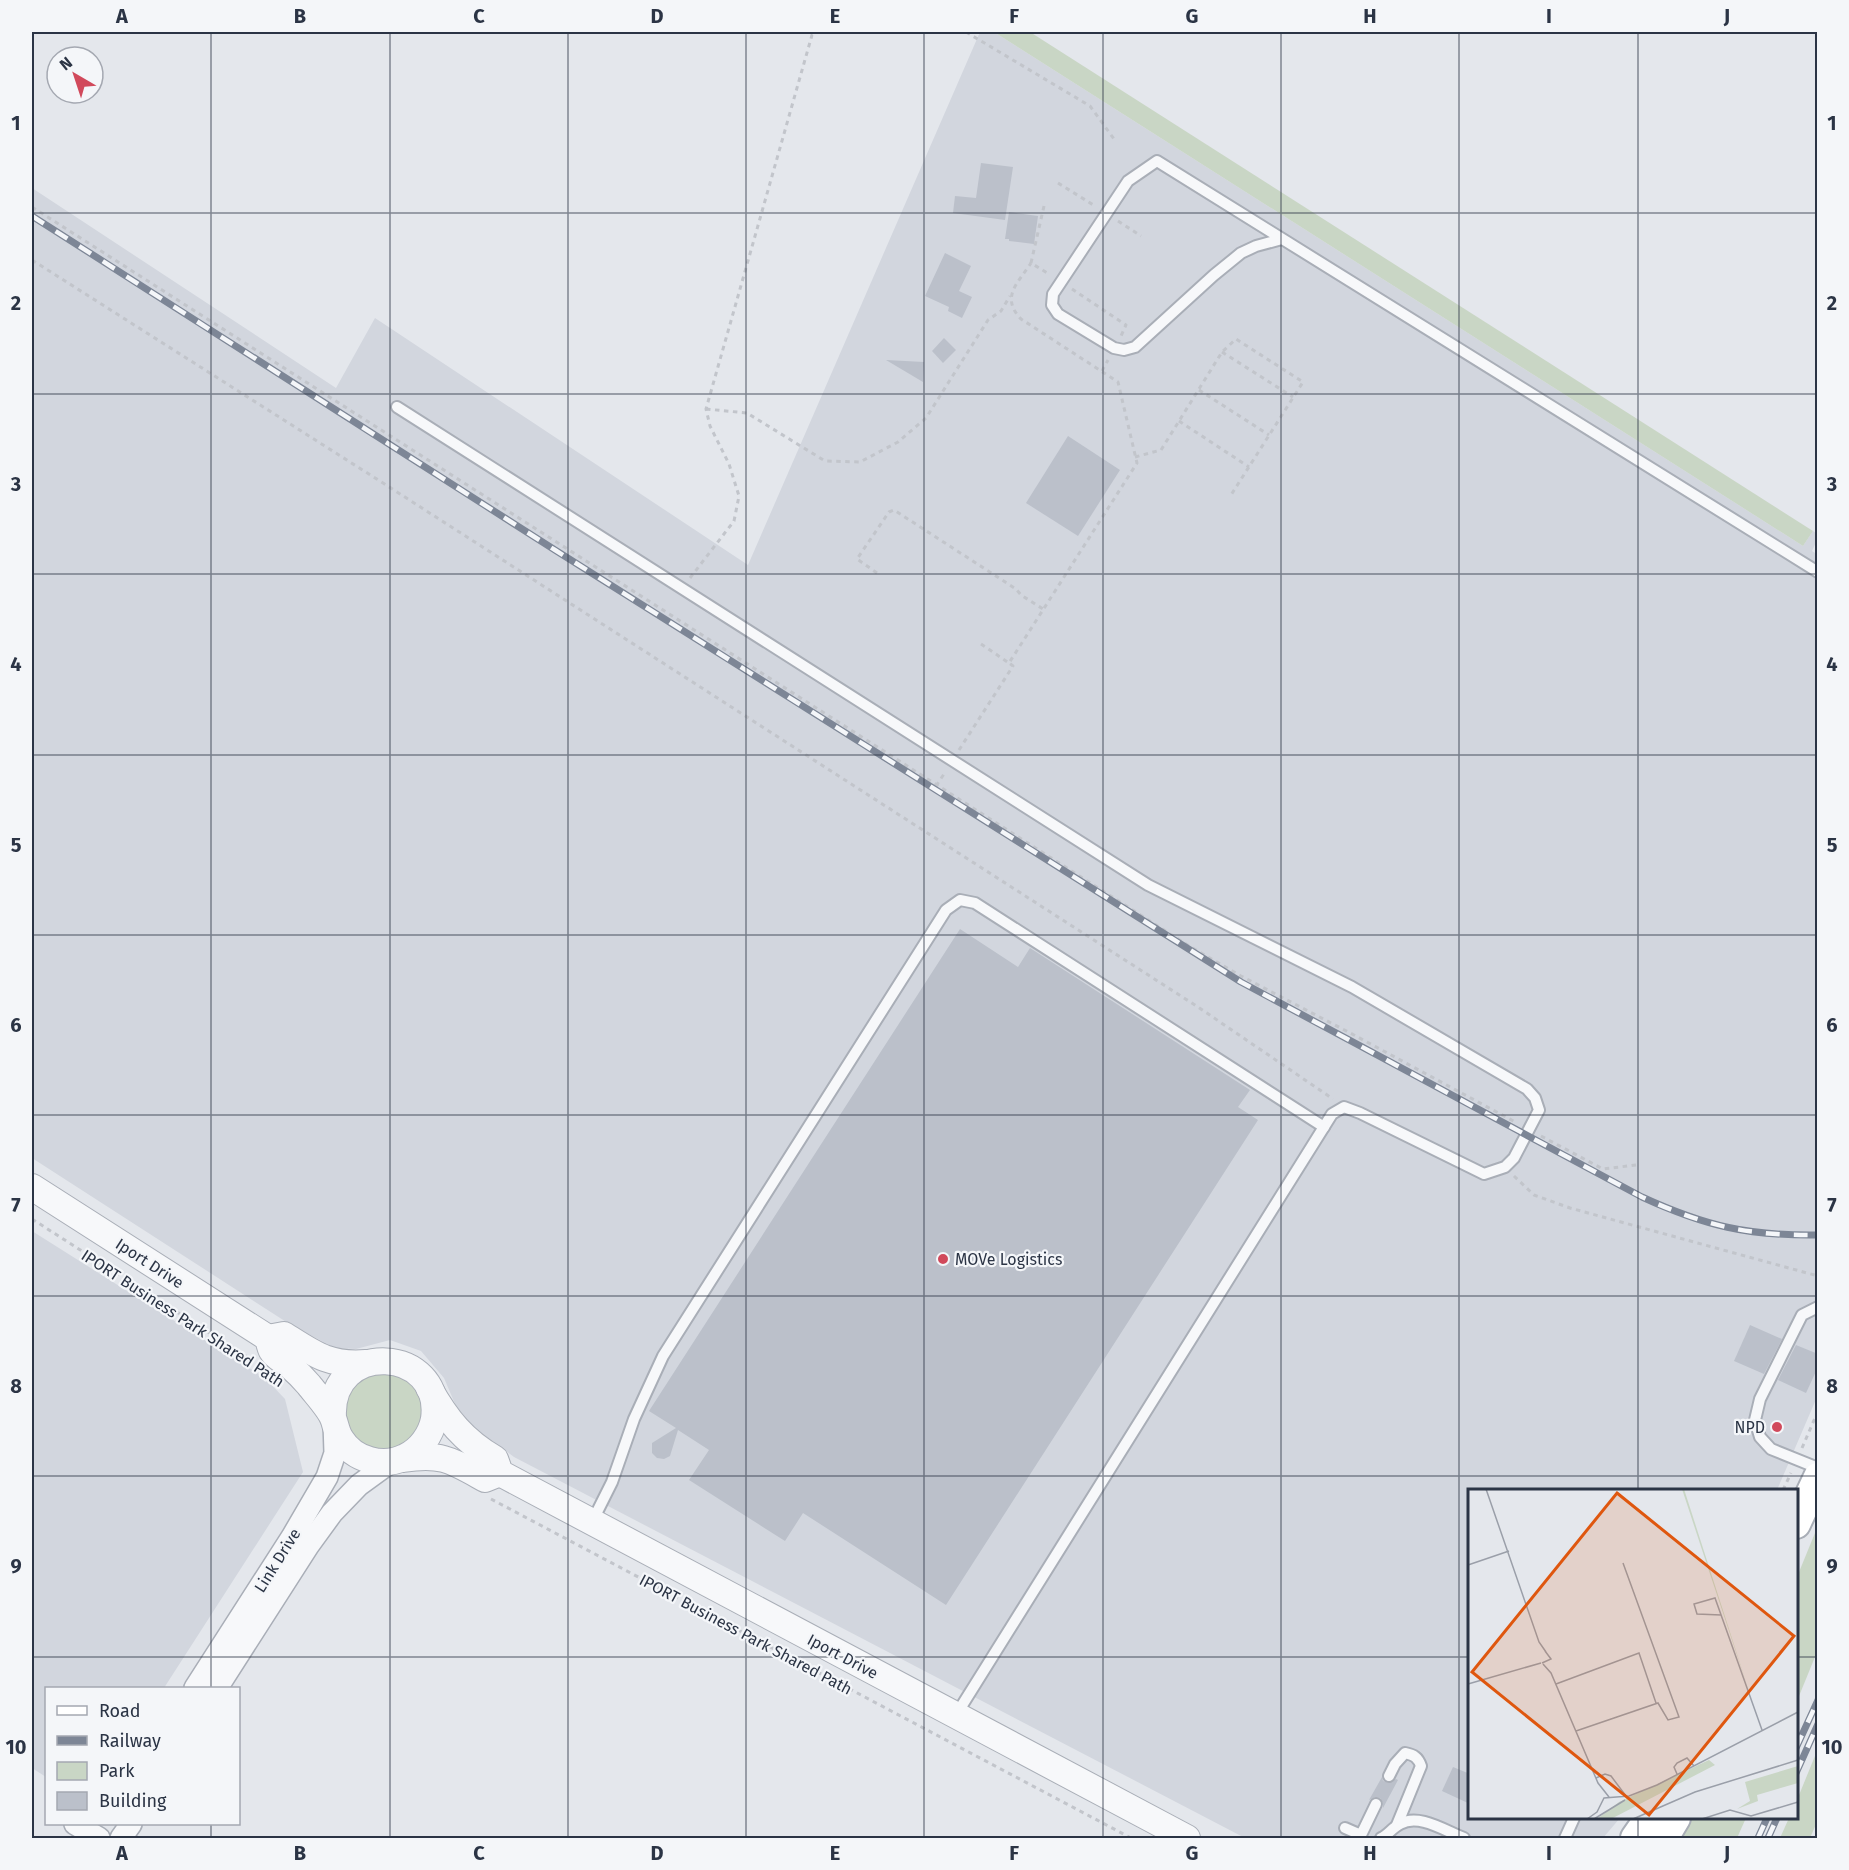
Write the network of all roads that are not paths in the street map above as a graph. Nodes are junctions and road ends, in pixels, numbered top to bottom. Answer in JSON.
{"nodes":[{"id":1,"x":1282,"y":239,"type":"junction"},
{"id":2,"x":397,"y":407,"type":"dead end"},
{"id":3,"x":1818,"y":572,"type":"edge"},
{"id":4,"x":1324,"y":1127,"type":"junction"},
{"id":5,"x":32,"y":1187,"type":"edge"},
{"id":6,"x":1818,"y":1308,"type":"edge"},
{"id":7,"x":268,"y":1338,"type":"junction"},
{"id":8,"x":366,"y":1364,"type":"junction"},
{"id":9,"x":429,"y":1388,"type":"junction"},
{"id":10,"x":333,"y":1420,"type":"junction"},
{"id":11,"x":397,"y":1460,"type":"junction"},
{"id":12,"x":1818,"y":1468,"type":"edge"},
{"id":13,"x":501,"y":1473,"type":"junction"},
{"id":14,"x":1818,"y":1477,"type":"edge"},
{"id":15,"x":592,"y":1522,"type":"junction"},
{"id":16,"x":1798,"y":1522,"type":"edge"},
{"id":17,"x":196,"y":1687,"type":"edge"},
{"id":18,"x":218,"y":1687,"type":"edge"},
{"id":19,"x":956,"y":1716,"type":"junction"},
{"id":20,"x":1389,"y":1776,"type":"dead end"},
{"id":21,"x":1376,"y":1804,"type":"dead end"},
{"id":22,"x":1574,"y":1819,"type":"edge"},
{"id":23,"x":1648,"y":1819,"type":"edge"},
{"id":24,"x":1675,"y":1819,"type":"edge"},
{"id":25,"x":77,"y":1825,"type":"edge"},
{"id":26,"x":107,"y":1825,"type":"edge"},
{"id":27,"x":130,"y":1825,"type":"edge"},
{"id":28,"x":1397,"y":1825,"type":"junction"},
{"id":29,"x":1345,"y":1828,"type":"dead end"},
{"id":30,"x":1363,"y":1837,"type":"edge"},
{"id":31,"x":99,"y":1838,"type":"edge"},
{"id":32,"x":121,"y":1839,"type":"edge"},
{"id":33,"x":1187,"y":1839,"type":"edge"},
{"id":34,"x":1380,"y":1839,"type":"edge"},
{"id":35,"x":1464,"y":1839,"type":"edge"},
{"id":36,"x":1565,"y":1839,"type":"edge"},
{"id":37,"x":1635,"y":1839,"type":"edge"},
{"id":38,"x":1664,"y":1839,"type":"edge"}],
"edges":[{"from":1,"to":1,"type":"lane"},
{"from":1,"to":3,"type":"lane"},
{"from":2,"to":4,"type":"lane"},
{"from":4,"to":15,"type":"lane"},
{"from":4,"to":19,"type":"lane"},
{"from":5,"to":7,"type":"street","name":"Iport Drive"},
{"from":6,"to":12,"type":"lane"},
{"from":7,"to":8,"type":"street","name":"Iport Drive"},
{"from":7,"to":10,"type":"street","name":"Iport Drive"},
{"from":8,"to":9,"type":"street"},
{"from":8,"to":10,"type":"street"},
{"from":9,"to":11,"type":"street"},
{"from":9,"to":13,"type":"street","name":"Iport Drive"},
{"from":10,"to":11,"type":"street"},
{"from":10,"to":17,"type":"street","name":"Link Drive"},
{"from":11,"to":13,"type":"street","name":"Iport Drive"},
{"from":11,"to":18,"type":"street","name":"Link Drive"},
{"from":13,"to":15,"type":"street","name":"Iport Drive"},
{"from":14,"to":16,"type":"main road"},
{"from":15,"to":19,"type":"street","name":"Iport Drive"},
{"from":19,"to":33,"type":"street","name":"Iport Drive"},
{"from":20,"to":28,"type":"lane"},
{"from":21,"to":30,"type":"lane"},
{"from":22,"to":36,"type":"lane"},
{"from":23,"to":37,"type":"main road"},
{"from":24,"to":38,"type":"main road"},
{"from":25,"to":31,"type":"street"},
{"from":26,"to":31,"type":"street"},
{"from":27,"to":32,"type":"street"},
{"from":28,"to":34,"type":"lane"},
{"from":28,"to":35,"type":"lane"},
{"from":29,"to":30,"type":"lane"}]}
